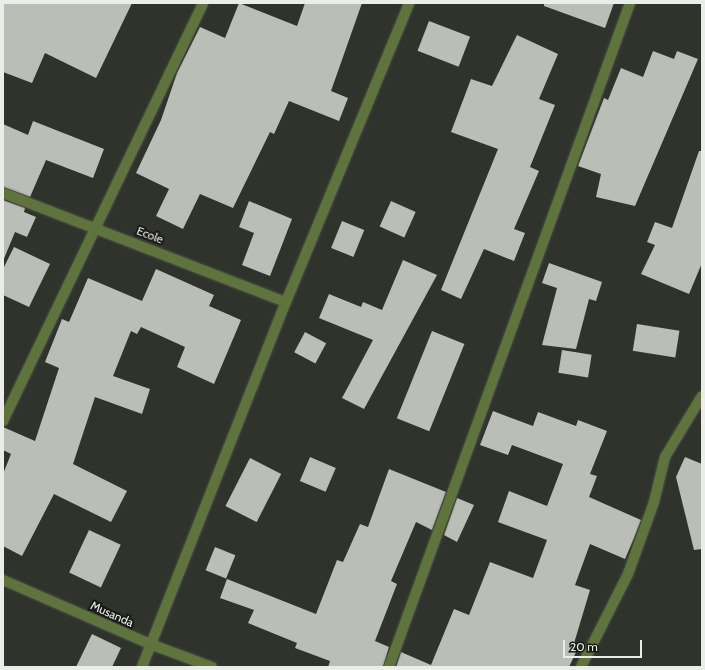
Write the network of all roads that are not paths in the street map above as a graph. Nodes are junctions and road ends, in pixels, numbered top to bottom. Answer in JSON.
{"nodes":[{"id":1,"x":203,"y":3,"type":"edge"},
{"id":2,"x":409,"y":3,"type":"edge"},
{"id":3,"x":630,"y":3,"type":"edge"},
{"id":4,"x":3,"y":193,"type":"edge"},
{"id":5,"x":94,"y":227,"type":"junction"},
{"id":6,"x":286,"y":302,"type":"junction"},
{"id":7,"x":702,"y":396,"type":"edge"},
{"id":8,"x":3,"y":421,"type":"edge"},
{"id":9,"x":3,"y":580,"type":"edge"},
{"id":10,"x":150,"y":644,"type":"junction"},
{"id":11,"x":142,"y":667,"type":"edge"},
{"id":12,"x":212,"y":667,"type":"edge"},
{"id":13,"x":389,"y":667,"type":"edge"},
{"id":14,"x":581,"y":667,"type":"edge"}],
"edges":[{"from":1,"to":5,"type":"street"},
{"from":2,"to":6,"type":"street"},
{"from":3,"to":13,"type":"street"},
{"from":4,"to":5,"type":"street","name":"Ecole"},
{"from":5,"to":6,"type":"street","name":"Ecole"},
{"from":5,"to":8,"type":"street"},
{"from":6,"to":10,"type":"street"},
{"from":7,"to":14,"type":"street"},
{"from":9,"to":10,"type":"street","name":"Musanda"},
{"from":10,"to":11,"type":"street"},
{"from":10,"to":12,"type":"street","name":"Musanda"}]}
